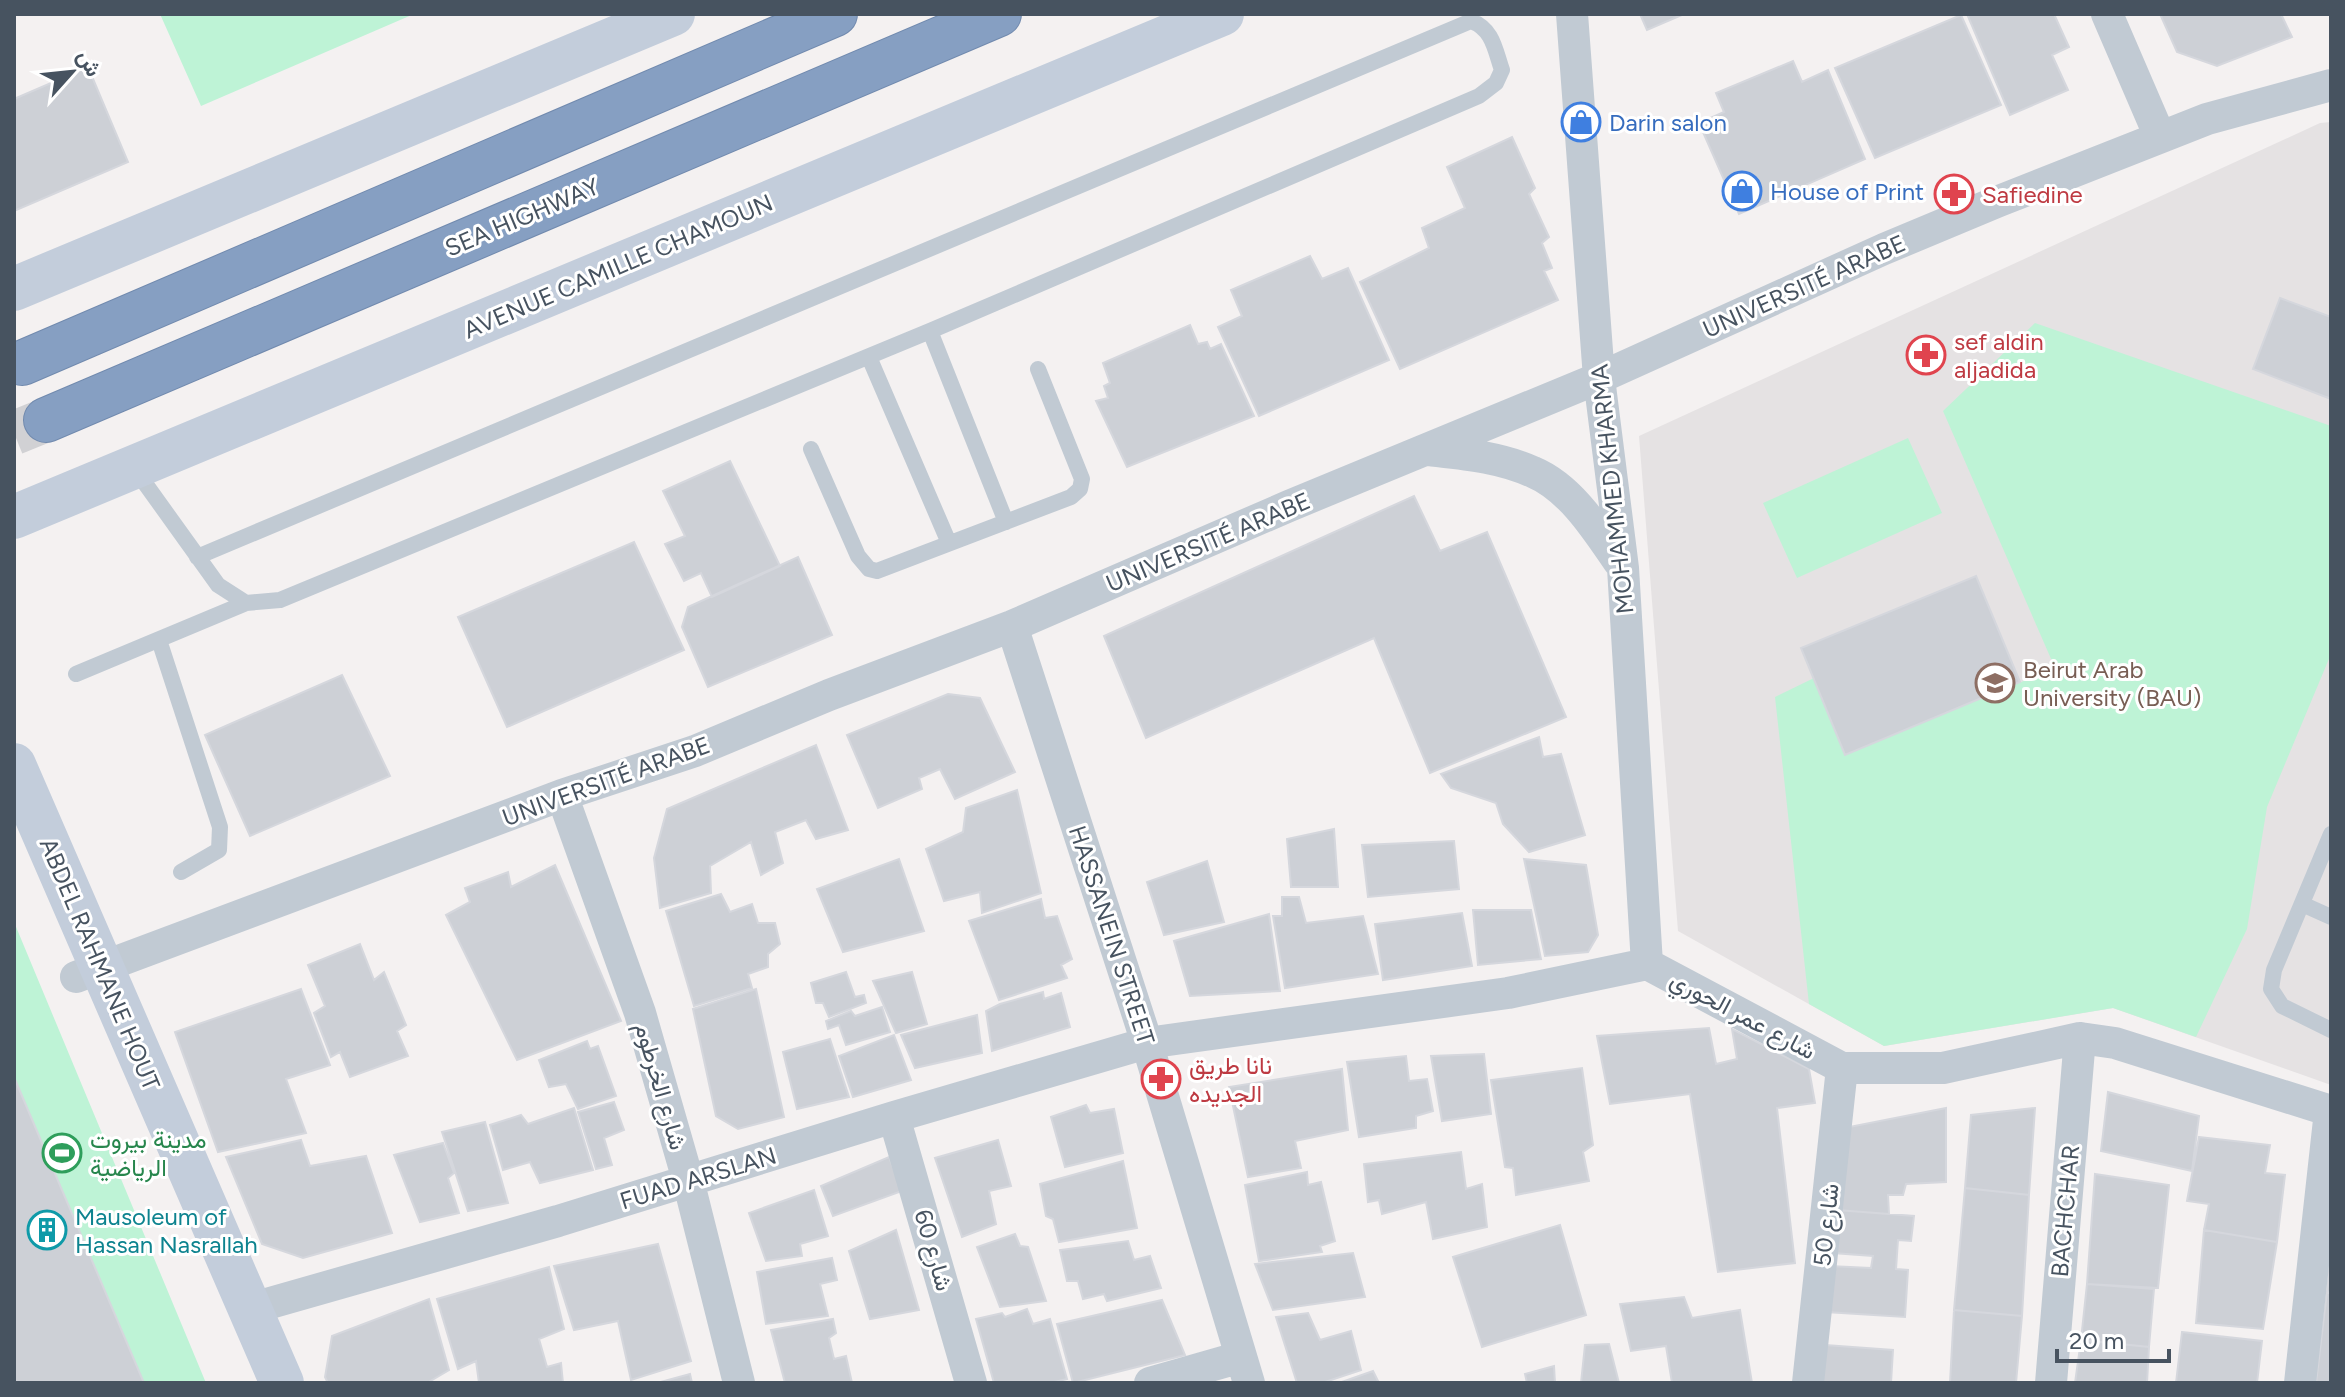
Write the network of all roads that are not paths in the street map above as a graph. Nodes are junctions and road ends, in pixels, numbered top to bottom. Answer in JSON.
{"nodes":[{"id":1,"x":673,"y":14,"type":"edge"},
{"id":2,"x":835,"y":14,"type":"edge"},
{"id":3,"x":999,"y":14,"type":"edge"},
{"id":4,"x":1222,"y":14,"type":"edge"},
{"id":5,"x":1572,"y":14,"type":"edge"},
{"id":6,"x":2107,"y":14,"type":"edge"},
{"id":7,"x":2331,"y":85,"type":"edge"},
{"id":8,"x":2160,"y":137,"type":"junction"},
{"id":9,"x":14,"y":289,"type":"edge"},
{"id":10,"x":930,"y":331,"type":"junction"},
{"id":11,"x":869,"y":357,"type":"junction"},
{"id":12,"x":22,"y":363,"type":"dead end"},
{"id":13,"x":1038,"y":369,"type":"dead end"},
{"id":14,"x":1599,"y":378,"type":"junction"},
{"id":15,"x":46,"y":420,"type":"tunnel mouth"},
{"id":16,"x":811,"y":449,"type":"dead end"},
{"id":17,"x":1426,"y":449,"type":"junction"},
{"id":18,"x":133,"y":467,"type":"junction"},
{"id":19,"x":24,"y":506,"type":"edge"},
{"id":20,"x":1006,"y":522,"type":"junction"},
{"id":21,"x":949,"y":543,"type":"junction"},
{"id":22,"x":197,"y":557,"type":"junction"},
{"id":23,"x":1623,"y":568,"type":"junction"},
{"id":24,"x":246,"y":603,"type":"junction"},
{"id":25,"x":1012,"y":626,"type":"junction"},
{"id":26,"x":159,"y":640,"type":"junction"},
{"id":27,"x":76,"y":674,"type":"dead end"},
{"id":28,"x":14,"y":765,"type":"edge"},
{"id":29,"x":562,"y":795,"type":"junction"},
{"id":30,"x":14,"y":833,"type":"edge"},
{"id":31,"x":2331,"y":834,"type":"edge"},
{"id":32,"x":181,"y":872,"type":"dead end"},
{"id":33,"x":2302,"y":904,"type":"junction"},
{"id":34,"x":2331,"y":917,"type":"edge"},
{"id":35,"x":1647,"y":964,"type":"junction"},
{"id":36,"x":89,"y":972,"type":"junction"},
{"id":37,"x":2331,"y":1030,"type":"edge"},
{"id":38,"x":2080,"y":1038,"type":"junction"},
{"id":39,"x":1147,"y":1043,"type":"junction"},
{"id":40,"x":1842,"y":1068,"type":"junction"},
{"id":41,"x":2330,"y":1111,"type":"edge"},
{"id":42,"x":894,"y":1117,"type":"junction"},
{"id":43,"x":688,"y":1180,"type":"junction"},
{"id":44,"x":249,"y":1309,"type":"junction"},
{"id":45,"x":1245,"y":1370,"type":"edge"},
{"id":46,"x":252,"y":1383,"type":"edge"},
{"id":47,"x":282,"y":1383,"type":"edge"},
{"id":48,"x":739,"y":1383,"type":"edge"},
{"id":49,"x":971,"y":1383,"type":"edge"},
{"id":50,"x":1150,"y":1383,"type":"edge"},
{"id":51,"x":1808,"y":1383,"type":"edge"},
{"id":52,"x":2051,"y":1383,"type":"edge"},
{"id":53,"x":2300,"y":1383,"type":"edge"}],
"edges":[{"from":1,"to":9,"type":"main road"},
{"from":2,"to":12,"type":"highway"},
{"from":3,"to":15,"type":"highway","name":"SEA HIGHWAY"},
{"from":4,"to":18,"type":"main road","name":"AVENUE CAMILLE CHAMOUN"},
{"from":5,"to":14,"type":"street","name":"MOHAMMED KHARMA"},
{"from":6,"to":8,"type":"street"},
{"from":7,"to":8,"type":"street","name":"UNIVERSITÉ ARABE"},
{"from":8,"to":14,"type":"street","name":"UNIVERSITÉ ARABE"},
{"from":10,"to":11,"type":"lane"},
{"from":10,"to":20,"type":"lane"},
{"from":10,"to":22,"type":"lane"},
{"from":11,"to":21,"type":"lane"},
{"from":11,"to":24,"type":"lane"},
{"from":13,"to":20,"type":"lane"},
{"from":14,"to":17,"type":"street","name":"UNIVERSITÉ ARABE"},
{"from":14,"to":23,"type":"street","name":"MOHAMMED KHARMA"},
{"from":16,"to":21,"type":"lane"},
{"from":17,"to":23,"type":"street"},
{"from":17,"to":25,"type":"street","name":"UNIVERSITÉ ARABE"},
{"from":18,"to":19,"type":"main road","name":"AVENUE CAMILLE CHAMOUN"},
{"from":18,"to":22,"type":"lane"},
{"from":20,"to":21,"type":"lane"},
{"from":22,"to":24,"type":"lane"},
{"from":23,"to":35,"type":"street","name":"MOHAMMED KHARMA"},
{"from":24,"to":26,"type":"lane"},
{"from":25,"to":29,"type":"street","name":"UNIVERSITÉ ARABE"},
{"from":25,"to":39,"type":"street","name":"HASSANEIN STREET"},
{"from":26,"to":27,"type":"lane"},
{"from":26,"to":32,"type":"lane"},
{"from":28,"to":36,"type":"main road","name":"ABDEL RAHMANE HOUT"},
{"from":29,"to":36,"type":"street","name":"UNIVERSITÉ ARABE"},
{"from":29,"to":43,"type":"street","name":"شارع الخرطوم"},
{"from":30,"to":36,"type":"main road","name":"ABDEL RAHMANE HOUT"},
{"from":31,"to":33,"type":"lane"},
{"from":33,"to":34,"type":"lane"},
{"from":33,"to":37,"type":"lane"},
{"from":35,"to":39,"type":"street","name":"شارع عمر الحوري"},
{"from":35,"to":40,"type":"street","name":"شارع عمر الحوري"},
{"from":36,"to":44,"type":"main road","name":"ABDEL RAHMANE HOUT"},
{"from":36,"to":46,"type":"main road","name":"ABDEL RAHMANE HOUT"},
{"from":38,"to":40,"type":"street","name":"شارع عمر الحوري"},
{"from":38,"to":41,"type":"street","name":"شارع عمر الحوري"},
{"from":38,"to":52,"type":"street","name":"BACHCHAR"},
{"from":39,"to":42,"type":"street","name":"FUAD ARSLAN"},
{"from":39,"to":45,"type":"street","name":"HASSANEIN STREET"},
{"from":40,"to":51,"type":"street","name":"شارع 50"},
{"from":41,"to":53,"type":"street"},
{"from":42,"to":43,"type":"street","name":"FUAD ARSLAN"},
{"from":42,"to":49,"type":"street","name":"شارع 60"},
{"from":43,"to":44,"type":"street","name":"FUAD ARSLAN"},
{"from":43,"to":48,"type":"street","name":"شارع الخرطوم"},
{"from":44,"to":47,"type":"main road","name":"ABDEL RAHMANE HOUT"},
{"from":45,"to":50,"type":"street"}]}
